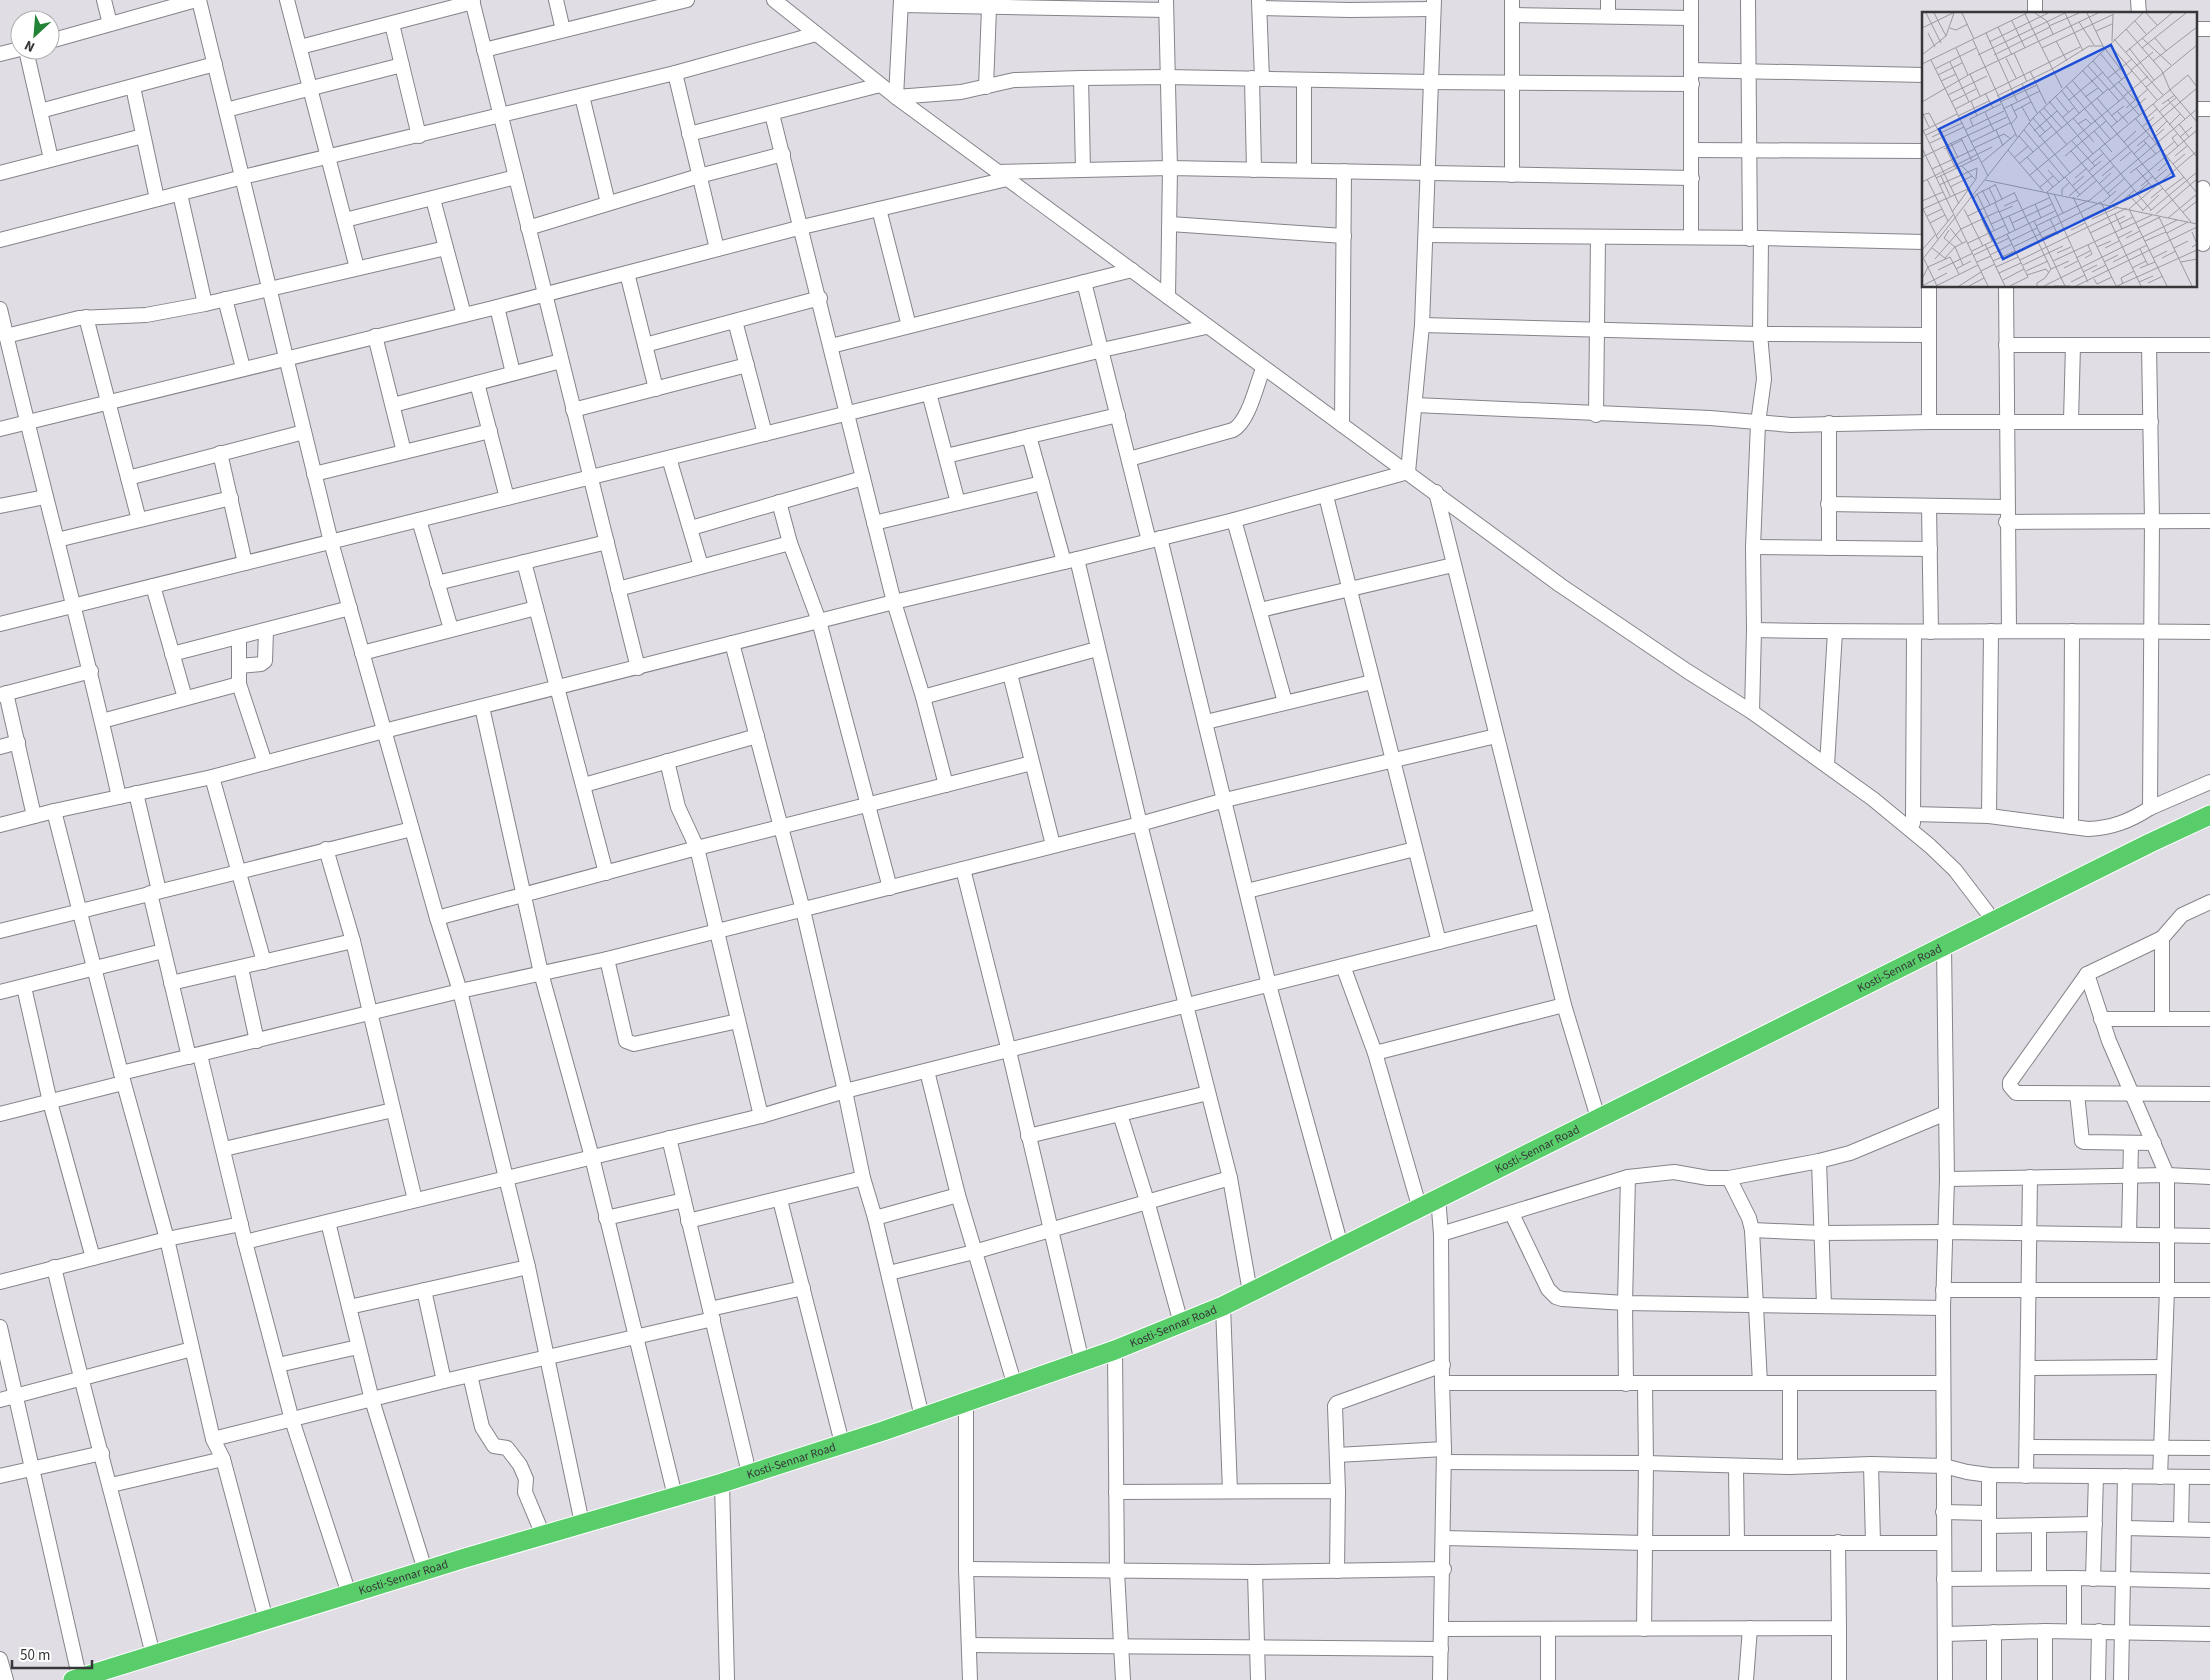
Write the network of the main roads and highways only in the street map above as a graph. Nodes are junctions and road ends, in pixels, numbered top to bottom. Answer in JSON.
{"nodes":[{"id":1,"x":2210,"y":815,"type":"edge"},
{"id":2,"x":78,"y":1679,"type":"edge"}],
"edges":[{"from":1,"to":2,"type":"highway","name":"Kosti-Sennar Road"}]}
